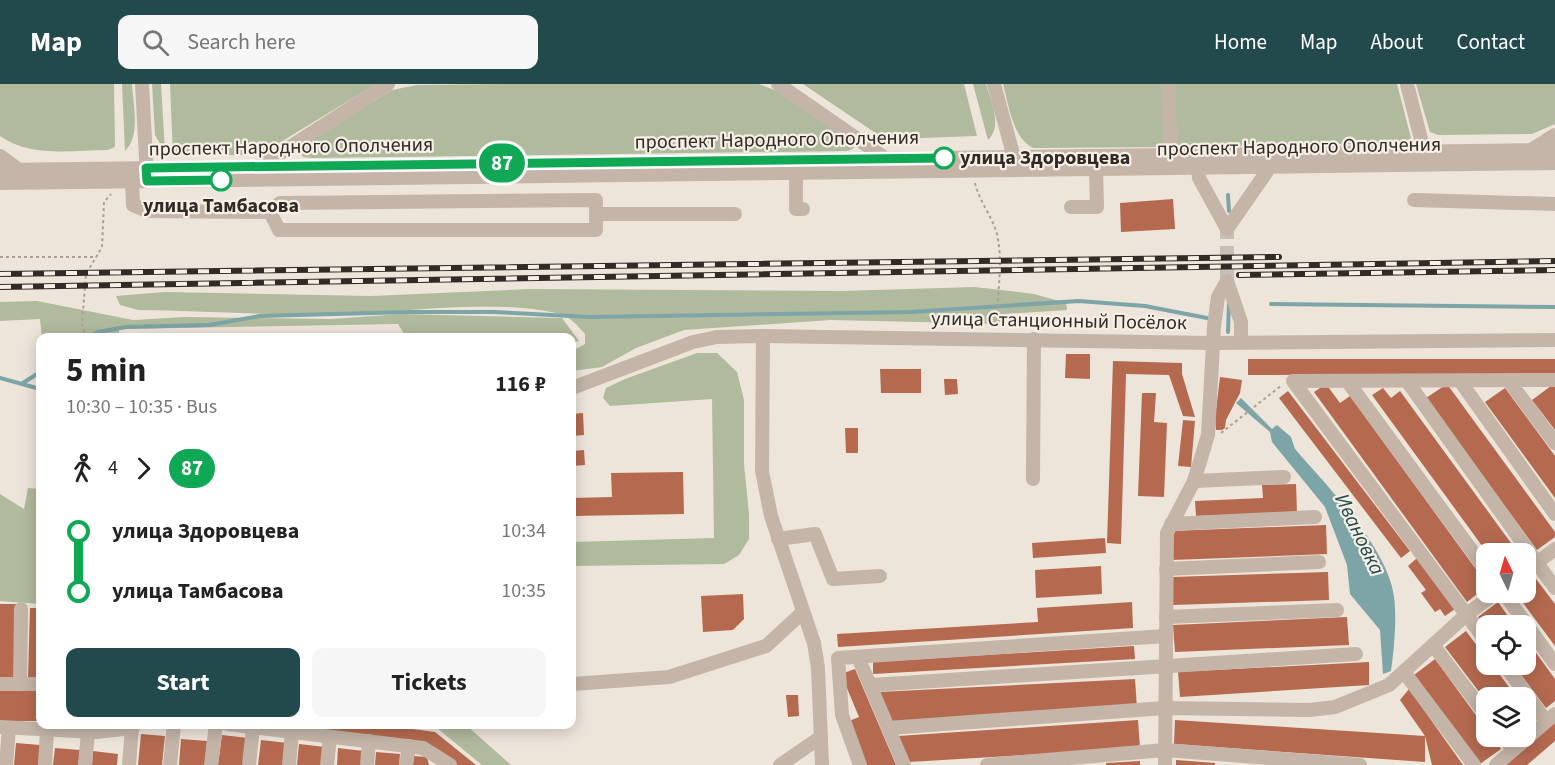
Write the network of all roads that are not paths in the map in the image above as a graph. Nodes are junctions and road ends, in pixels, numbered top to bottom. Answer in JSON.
{"nodes":[{"id":1,"x":142,"y":84,"type":"edge"},
{"id":2,"x":388,"y":84,"type":"edge"},
{"id":3,"x":778,"y":84,"type":"edge"},
{"id":4,"x":994,"y":84,"type":"edge"},
{"id":5,"x":1168,"y":84,"type":"edge"},
{"id":6,"x":1407,"y":84,"type":"edge"},
{"id":7,"x":1555,"y":135,"type":"edge"},
{"id":8,"x":1532,"y":150,"type":"junction"},
{"id":9,"x":1555,"y":150,"type":"edge"},
{"id":10,"x":1171,"y":155,"type":"junction"},
{"id":11,"x":0,"y":156,"type":"edge"},
{"id":12,"x":885,"y":158,"type":"junction"},
{"id":13,"x":1426,"y":158,"type":"junction"},
{"id":14,"x":1270,"y":160,"type":"junction"},
{"id":15,"x":1197,"y":162,"type":"junction"},
{"id":16,"x":1555,"y":163,"type":"edge"},
{"id":17,"x":1016,"y":164,"type":"junction"},
{"id":18,"x":259,"y":167,"type":"junction"},
{"id":19,"x":1096,"y":169,"type":"junction"},
{"id":20,"x":0,"y":170,"type":"edge"},
{"id":21,"x":19,"y":170,"type":"junction"},
{"id":22,"x":796,"y":173,"type":"junction"},
{"id":23,"x":147,"y":175,"type":"junction"},
{"id":24,"x":132,"y":182,"type":"junction"},
{"id":25,"x":0,"y":183,"type":"edge"},
{"id":26,"x":1414,"y":200,"type":"dead end"},
{"id":27,"x":1555,"y":204,"type":"edge"},
{"id":28,"x":1071,"y":207,"type":"dead end"},
{"id":29,"x":803,"y":209,"type":"dead end"},
{"id":30,"x":270,"y":212,"type":"junction"},
{"id":31,"x":596,"y":214,"type":"junction"},
{"id":32,"x":735,"y":214,"type":"dead end"},
{"id":33,"x":763,"y":336,"type":"junction"},
{"id":34,"x":1034,"y":339,"type":"junction"},
{"id":35,"x":1555,"y":340,"type":"edge"},
{"id":36,"x":1241,"y":342,"type":"junction"},
{"id":37,"x":1212,"y":343,"type":"junction"},
{"id":38,"x":1555,"y":380,"type":"edge"},
{"id":39,"x":1407,"y":381,"type":"junction"},
{"id":40,"x":1460,"y":381,"type":"junction"},
{"id":41,"x":1509,"y":381,"type":"junction"},
{"id":42,"x":1348,"y":382,"type":"junction"},
{"id":43,"x":576,"y":386,"type":"edge"},
{"id":44,"x":1555,"y":443,"type":"edge"},
{"id":45,"x":1284,"y":477,"type":"dead end"},
{"id":46,"x":1033,"y":479,"type":"dead end"},
{"id":47,"x":1194,"y":481,"type":"junction"},
{"id":48,"x":1555,"y":514,"type":"edge"},
{"id":49,"x":1315,"y":518,"type":"dead end"},
{"id":50,"x":1171,"y":524,"type":"junction"},
{"id":51,"x":778,"y":538,"type":"junction"},
{"id":52,"x":1514,"y":543,"type":"edge"},
{"id":53,"x":1555,"y":549,"type":"edge"},
{"id":54,"x":1476,"y":556,"type":"edge"},
{"id":55,"x":1319,"y":562,"type":"dead end"},
{"id":56,"x":1536,"y":564,"type":"edge"},
{"id":57,"x":1166,"y":569,"type":"junction"},
{"id":58,"x":1536,"y":572,"type":"edge"},
{"id":59,"x":880,"y":576,"type":"dead end"},
{"id":60,"x":1555,"y":588,"type":"edge"},
{"id":61,"x":1482,"y":603,"type":"edge"},
{"id":62,"x":1511,"y":603,"type":"edge"},
{"id":63,"x":21,"y":609,"type":"dead end"},
{"id":64,"x":1337,"y":610,"type":"dead end"},
{"id":65,"x":803,"y":612,"type":"junction"},
{"id":66,"x":1467,"y":614,"type":"junction"},
{"id":67,"x":1166,"y":617,"type":"junction"},
{"id":68,"x":1476,"y":627,"type":"edge"},
{"id":69,"x":1166,"y":636,"type":"junction"},
{"id":70,"x":1433,"y":645,"type":"junction"},
{"id":71,"x":1356,"y":654,"type":"dead end"},
{"id":72,"x":858,"y":657,"type":"junction"},
{"id":73,"x":1166,"y":664,"type":"junction"},
{"id":74,"x":1555,"y":664,"type":"edge"},
{"id":75,"x":1404,"y":672,"type":"junction"},
{"id":76,"x":1513,"y":675,"type":"edge"},
{"id":77,"x":0,"y":684,"type":"edge"},
{"id":78,"x":20,"y":684,"type":"junction"},
{"id":79,"x":36,"y":684,"type":"edge"},
{"id":80,"x":576,"y":684,"type":"edge"},
{"id":81,"x":871,"y":686,"type":"junction"},
{"id":82,"x":1476,"y":702,"type":"edge"},
{"id":83,"x":1166,"y":708,"type":"junction"},
{"id":84,"x":1550,"y":718,"type":"edge"},
{"id":85,"x":5,"y":727,"type":"edge"},
{"id":86,"x":888,"y":728,"type":"junction"},
{"id":87,"x":111,"y":729,"type":"edge"},
{"id":88,"x":134,"y":729,"type":"edge"},
{"id":89,"x":174,"y":729,"type":"edge"},
{"id":90,"x":215,"y":729,"type":"edge"},
{"id":91,"x":253,"y":729,"type":"edge"},
{"id":92,"x":263,"y":729,"type":"edge"},
{"id":93,"x":47,"y":730,"type":"junction"},
{"id":94,"x":88,"y":732,"type":"junction"},
{"id":95,"x":292,"y":732,"type":"junction"},
{"id":96,"x":330,"y":737,"type":"junction"},
{"id":97,"x":821,"y":737,"type":"junction"},
{"id":98,"x":369,"y":741,"type":"junction"},
{"id":99,"x":408,"y":746,"type":"junction"},
{"id":100,"x":1511,"y":747,"type":"edge"},
{"id":101,"x":1165,"y":750,"type":"junction"},
{"id":102,"x":1513,"y":750,"type":"junction"},
{"id":103,"x":6,"y":765,"type":"edge"},
{"id":104,"x":45,"y":765,"type":"edge"},
{"id":105,"x":85,"y":765,"type":"edge"},
{"id":106,"x":129,"y":765,"type":"edge"},
{"id":107,"x":170,"y":765,"type":"edge"},
{"id":108,"x":211,"y":765,"type":"edge"},
{"id":109,"x":249,"y":765,"type":"edge"},
{"id":110,"x":289,"y":765,"type":"edge"},
{"id":111,"x":327,"y":765,"type":"edge"},
{"id":112,"x":367,"y":765,"type":"edge"},
{"id":113,"x":406,"y":765,"type":"edge"},
{"id":114,"x":450,"y":765,"type":"edge"},
{"id":115,"x":780,"y":765,"type":"edge"},
{"id":116,"x":822,"y":765,"type":"edge"},
{"id":117,"x":860,"y":765,"type":"edge"},
{"id":118,"x":904,"y":765,"type":"edge"},
{"id":119,"x":987,"y":765,"type":"edge"},
{"id":120,"x":1165,"y":765,"type":"edge"},
{"id":121,"x":1360,"y":765,"type":"edge"},
{"id":122,"x":1473,"y":765,"type":"edge"},
{"id":123,"x":1496,"y":765,"type":"edge"}],
"edges":[{"from":1,"to":23,"type":"street"},
{"from":2,"to":18,"type":"street"},
{"from":3,"to":12,"type":"street"},
{"from":4,"to":17,"type":"street"},
{"from":5,"to":10,"type":"street"},
{"from":6,"to":13,"type":"street"},
{"from":7,"to":8,"type":"street"},
{"from":8,"to":9,"type":"street","name":"проспект Народного Ополчения"},
{"from":8,"to":13,"type":"street","name":"проспект Народного Ополчения"},
{"from":10,"to":15,"type":"street","name":"проспект Народного Ополчения"},
{"from":10,"to":17,"type":"street","name":"проспект Народного Ополчения"},
{"from":11,"to":21,"type":"street"},
{"from":12,"to":17,"type":"street","name":"проспект Народного Ополчения"},
{"from":12,"to":18,"type":"street","name":"проспект Народного Ополчения"},
{"from":13,"to":14,"type":"street","name":"проспект Народного Ополчения"},
{"from":13,"to":16,"type":"street","name":"проспект Народного Ополчения"},
{"from":14,"to":15,"type":"street","name":"проспект Народного Ополчения"},
{"from":14,"to":15,"type":"street"},
{"from":15,"to":19,"type":"street","name":"проспект Народного Ополчения"},
{"from":17,"to":19,"type":"street","name":"проспект Народного Ополчения"},
{"from":17,"to":22,"type":"street","name":"проспект Народного Ополчения"},
{"from":18,"to":23,"type":"street","name":"проспект Народного Ополчения"},
{"from":19,"to":28,"type":"street"},
{"from":20,"to":21,"type":"street","name":"проспект Народного Ополчения"},
{"from":21,"to":23,"type":"street","name":"проспект Народного Ополчения"},
{"from":22,"to":23,"type":"street","name":"проспект Народного Ополчения"},
{"from":22,"to":29,"type":"street"},
{"from":23,"to":24,"type":"street","name":"проспект Народного Ополчения"},
{"from":24,"to":25,"type":"street","name":"проспект Народного Ополчения"},
{"from":24,"to":30,"type":"street"},
{"from":26,"to":27,"type":"street"},
{"from":30,"to":31,"type":"street"},
{"from":30,"to":31,"type":"street"},
{"from":31,"to":32,"type":"street"},
{"from":33,"to":34,"type":"street","name":"улица Станционный Посёлок"},
{"from":33,"to":43,"type":"street","name":"улица Станционный Посёлок"},
{"from":33,"to":51,"type":"street"},
{"from":34,"to":37,"type":"street","name":"улица Станционный Посёлок"},
{"from":34,"to":46,"type":"street"},
{"from":35,"to":36,"type":"street","name":"улица Станционный Посёлок"},
{"from":36,"to":37,"type":"street","name":"улица Станционный Посёлок"},
{"from":36,"to":37,"type":"street"},
{"from":37,"to":47,"type":"street"},
{"from":38,"to":41,"type":"street"},
{"from":39,"to":40,"type":"street"},
{"from":39,"to":42,"type":"street"},
{"from":39,"to":52,"type":"street"},
{"from":40,"to":41,"type":"street"},
{"from":40,"to":48,"type":"street"},
{"from":41,"to":44,"type":"street"},
{"from":42,"to":54,"type":"street"},
{"from":42,"to":66,"type":"street"},
{"from":45,"to":47,"type":"street"},
{"from":47,"to":50,"type":"street"},
{"from":49,"to":50,"type":"street"},
{"from":50,"to":57,"type":"street"},
{"from":51,"to":59,"type":"street"},
{"from":51,"to":65,"type":"street"},
{"from":53,"to":56,"type":"street"},
{"from":55,"to":57,"type":"street"},
{"from":57,"to":67,"type":"street"},
{"from":58,"to":60,"type":"street"},
{"from":61,"to":66,"type":"street"},
{"from":62,"to":74,"type":"street"},
{"from":63,"to":78,"type":"street"},
{"from":64,"to":67,"type":"street"},
{"from":65,"to":80,"type":"street"},
{"from":65,"to":97,"type":"street"},
{"from":66,"to":68,"type":"street"},
{"from":66,"to":70,"type":"street"},
{"from":67,"to":69,"type":"street"},
{"from":69,"to":72,"type":"street"},
{"from":69,"to":73,"type":"street"},
{"from":70,"to":75,"type":"street"},
{"from":70,"to":82,"type":"street"},
{"from":71,"to":73,"type":"street"},
{"from":72,"to":81,"type":"street"},
{"from":72,"to":117,"type":"street"},
{"from":73,"to":81,"type":"street"},
{"from":73,"to":83,"type":"street"},
{"from":75,"to":83,"type":"street"},
{"from":75,"to":122,"type":"street"},
{"from":76,"to":84,"type":"street"},
{"from":77,"to":78,"type":"street"},
{"from":78,"to":79,"type":"street"},
{"from":81,"to":86,"type":"street"},
{"from":83,"to":86,"type":"street"},
{"from":83,"to":101,"type":"street"},
{"from":84,"to":102,"type":"street"},
{"from":85,"to":93,"type":"street"},
{"from":85,"to":103,"type":"street"},
{"from":86,"to":118,"type":"street"},
{"from":87,"to":94,"type":"street"},
{"from":88,"to":106,"type":"street"},
{"from":89,"to":107,"type":"street"},
{"from":90,"to":108,"type":"street"},
{"from":91,"to":109,"type":"street"},
{"from":92,"to":95,"type":"street"},
{"from":93,"to":94,"type":"street"},
{"from":93,"to":104,"type":"street"},
{"from":94,"to":105,"type":"street"},
{"from":95,"to":96,"type":"street"},
{"from":95,"to":110,"type":"street"},
{"from":96,"to":98,"type":"street"},
{"from":96,"to":111,"type":"street"},
{"from":97,"to":115,"type":"street"},
{"from":97,"to":116,"type":"street"},
{"from":98,"to":99,"type":"street"},
{"from":98,"to":112,"type":"street"},
{"from":99,"to":113,"type":"street"},
{"from":99,"to":114,"type":"street"},
{"from":100,"to":102,"type":"street"},
{"from":101,"to":119,"type":"street"},
{"from":101,"to":120,"type":"street"},
{"from":101,"to":121,"type":"street"},
{"from":102,"to":123,"type":"street"}]}
